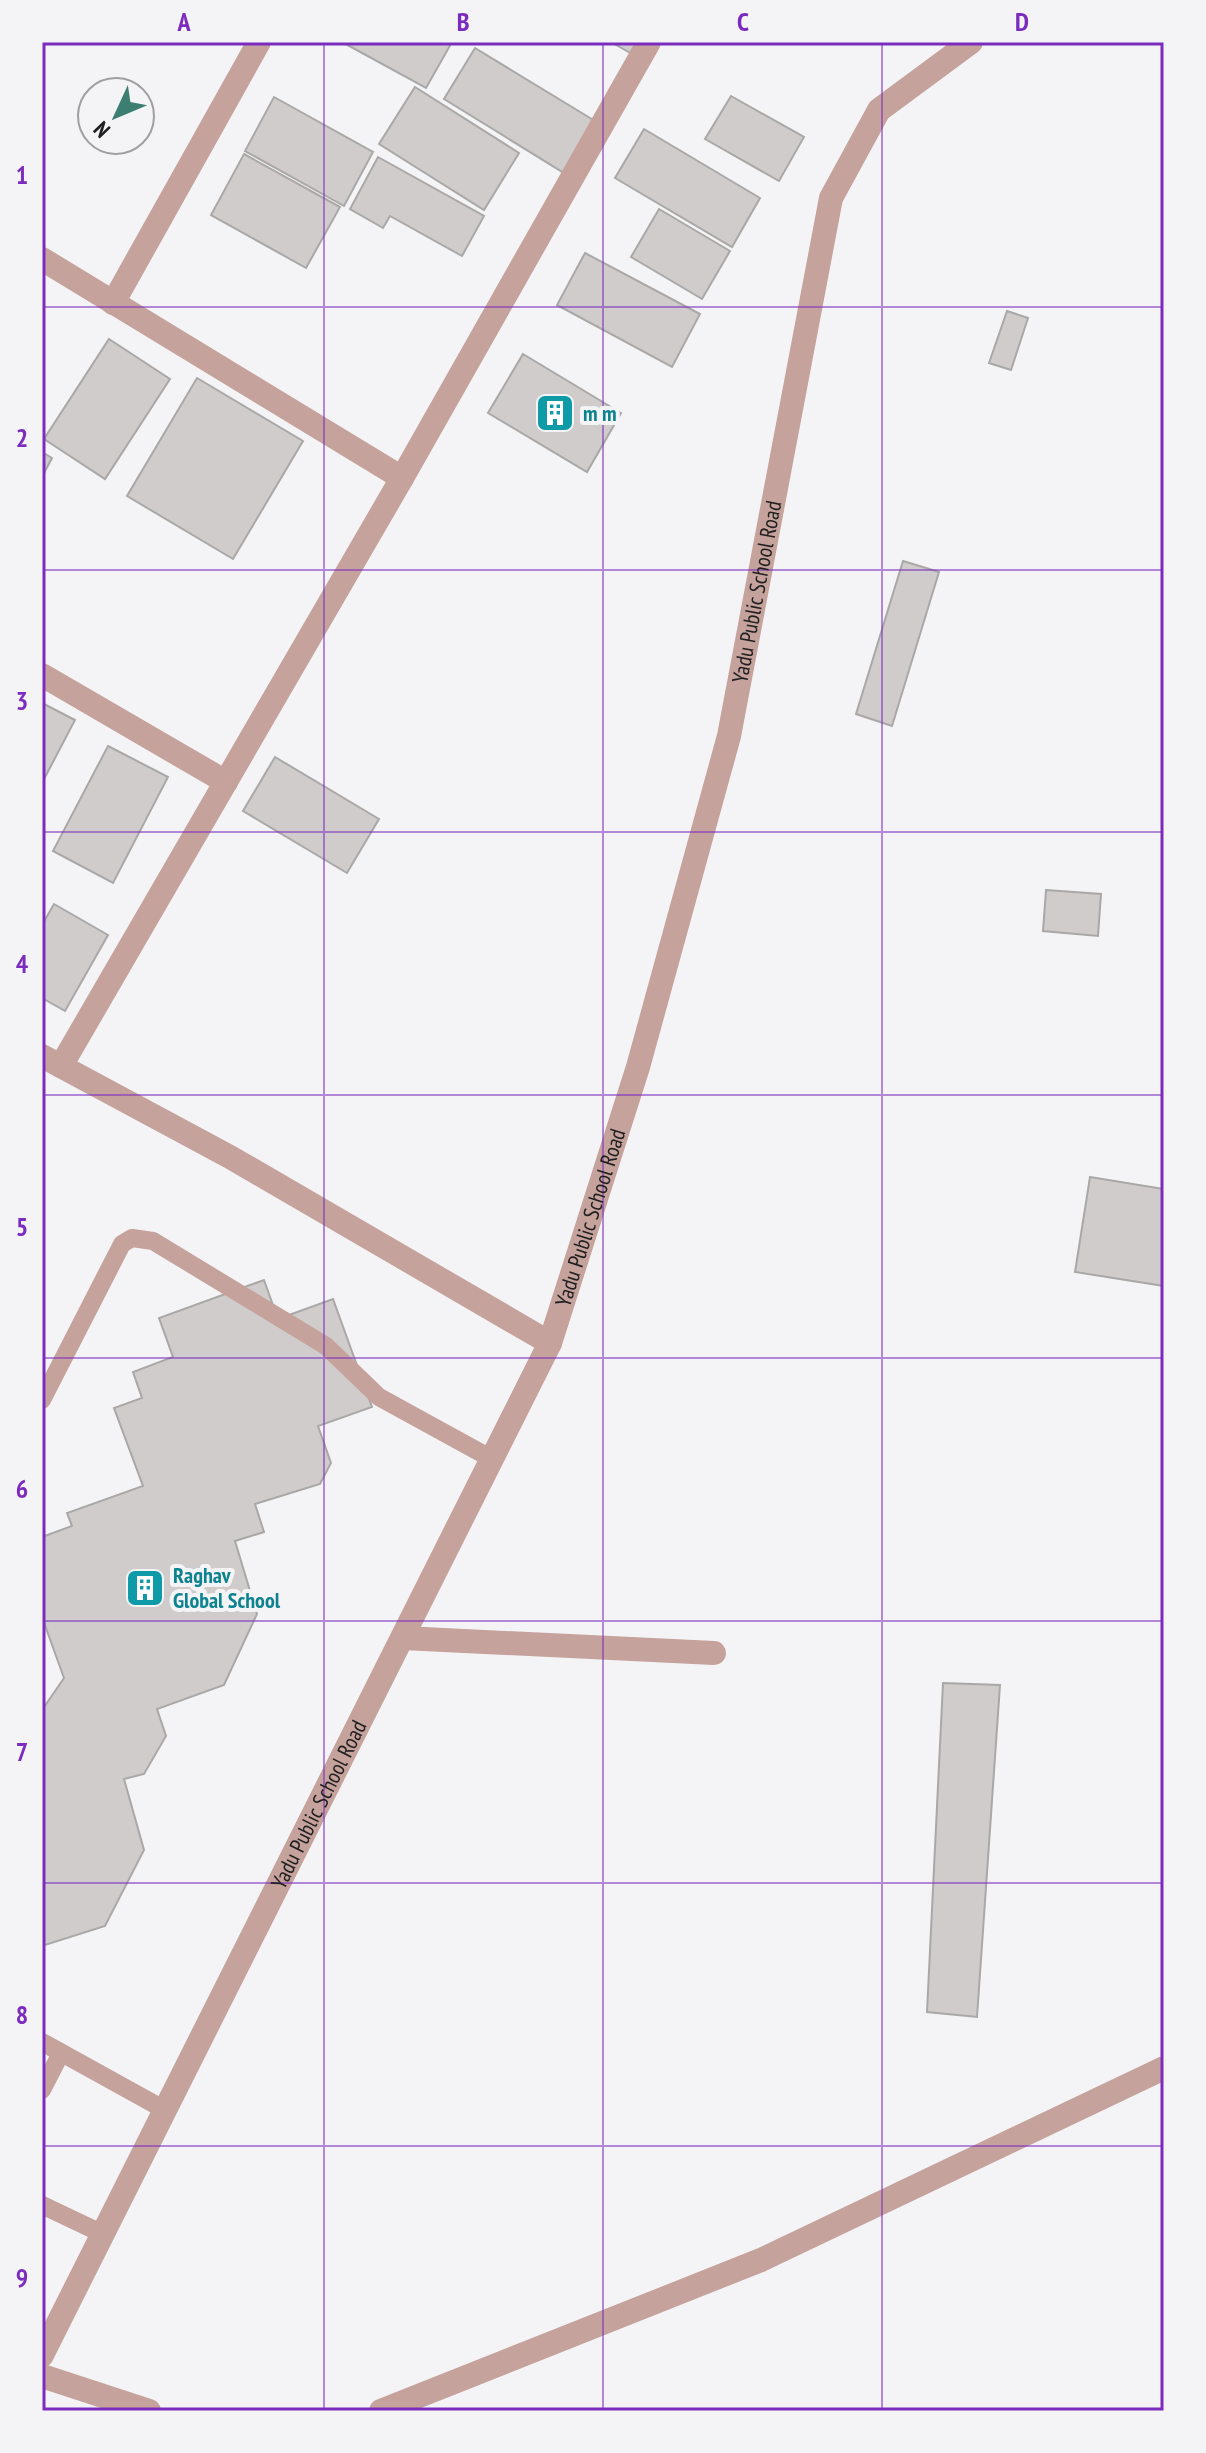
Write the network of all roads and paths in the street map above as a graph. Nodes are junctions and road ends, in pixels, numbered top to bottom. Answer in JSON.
{"nodes":[{"id":1,"x":259,"y":42,"type":"edge"},
{"id":2,"x":649,"y":42,"type":"edge"},
{"id":3,"x":971,"y":42,"type":"edge"},
{"id":4,"x":42,"y":259,"type":"edge"},
{"id":5,"x":113,"y":303,"type":"junction"},
{"id":6,"x":402,"y":478,"type":"junction"},
{"id":7,"x":42,"y":675,"type":"edge"},
{"id":8,"x":226,"y":782,"type":"junction"},
{"id":9,"x":52,"y":1061,"type":"edge"},
{"id":10,"x":550,"y":1343,"type":"junction"},
{"id":11,"x":42,"y":1400,"type":"edge"},
{"id":12,"x":492,"y":1459,"type":"junction"},
{"id":13,"x":403,"y":1638,"type":"junction"},
{"id":14,"x":714,"y":1653,"type":"dead end"},
{"id":15,"x":42,"y":2042,"type":"edge"},
{"id":16,"x":61,"y":2053,"type":"junction"},
{"id":17,"x":1164,"y":2068,"type":"edge"},
{"id":18,"x":42,"y":2090,"type":"edge"},
{"id":19,"x":165,"y":2110,"type":"junction"},
{"id":20,"x":42,"y":2205,"type":"edge"},
{"id":21,"x":103,"y":2234,"type":"junction"},
{"id":22,"x":42,"y":2355,"type":"edge"},
{"id":23,"x":42,"y":2376,"type":"edge"},
{"id":24,"x":149,"y":2411,"type":"edge"},
{"id":25,"x":381,"y":2411,"type":"edge"}],
"edges":[{"from":1,"to":5,"type":"street"},
{"from":2,"to":6,"type":"street"},
{"from":3,"to":10,"type":"street","name":"Yadu Public School Road"},
{"from":4,"to":5,"type":"street"},
{"from":5,"to":6,"type":"street"},
{"from":6,"to":8,"type":"street"},
{"from":7,"to":8,"type":"street"},
{"from":8,"to":9,"type":"street"},
{"from":9,"to":10,"type":"street"},
{"from":10,"to":12,"type":"street","name":"Yadu Public School Road"},
{"from":11,"to":12,"type":"lane"},
{"from":12,"to":13,"type":"street","name":"Yadu Public School Road"},
{"from":13,"to":14,"type":"street"},
{"from":13,"to":19,"type":"street","name":"Yadu Public School Road"},
{"from":15,"to":16,"type":"lane"},
{"from":16,"to":18,"type":"lane"},
{"from":16,"to":19,"type":"lane"},
{"from":17,"to":25,"type":"street"},
{"from":19,"to":21,"type":"street","name":"Yadu Public School Road"},
{"from":20,"to":21,"type":"lane"},
{"from":21,"to":22,"type":"street","name":"Yadu Public School Road"},
{"from":23,"to":24,"type":"street"}]}
